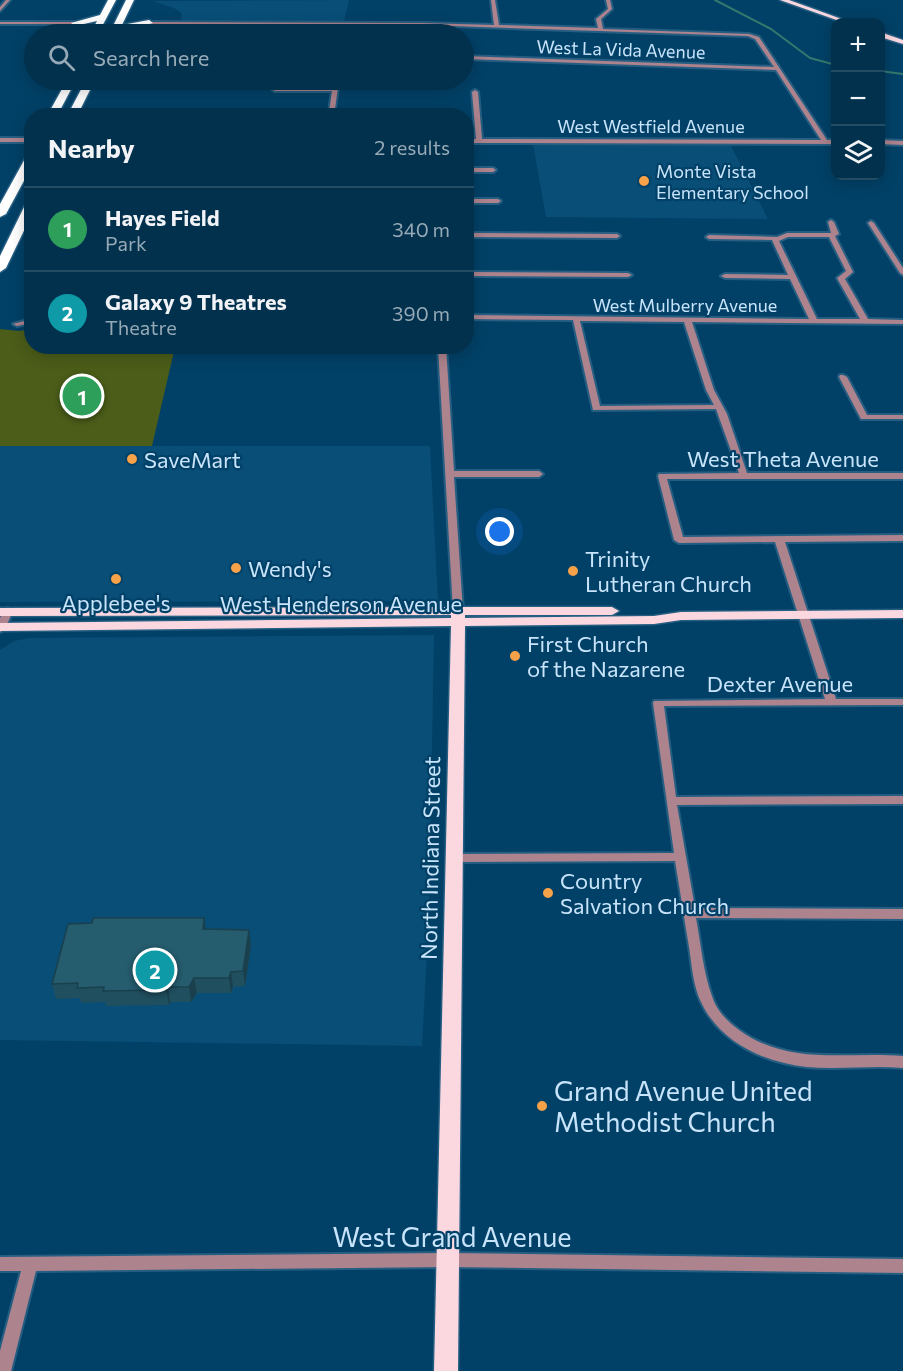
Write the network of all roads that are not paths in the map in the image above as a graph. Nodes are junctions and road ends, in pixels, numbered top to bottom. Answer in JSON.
{"nodes":[{"id":1,"x":8,"y":0,"type":"edge"},
{"id":2,"x":112,"y":0,"type":"edge"},
{"id":3,"x":130,"y":0,"type":"edge"},
{"id":4,"x":493,"y":0,"type":"edge"},
{"id":5,"x":608,"y":0,"type":"edge"},
{"id":6,"x":783,"y":0,"type":"edge"},
{"id":7,"x":0,"y":10,"type":"edge"},
{"id":8,"x":103,"y":17,"type":"junction"},
{"id":9,"x":122,"y":17,"type":"junction"},
{"id":10,"x":836,"y":18,"type":"edge"},
{"id":11,"x":0,"y":23,"type":"edge"},
{"id":12,"x":75,"y":23,"type":"junction"},
{"id":13,"x":149,"y":23,"type":"junction"},
{"id":14,"x":221,"y":23,"type":"joint"},
{"id":15,"x":82,"y":24,"type":"edge"},
{"id":16,"x":100,"y":24,"type":"edge"},
{"id":17,"x":118,"y":24,"type":"edge"},
{"id":18,"x":140,"y":24,"type":"edge"},
{"id":19,"x":343,"y":24,"type":"edge"},
{"id":20,"x":474,"y":26,"type":"edge"},
{"id":21,"x":497,"y":26,"type":"junction"},
{"id":22,"x":601,"y":30,"type":"junction"},
{"id":23,"x":885,"y":36,"type":"edge"},
{"id":24,"x":903,"y":42,"type":"edge"},
{"id":25,"x":474,"y":58,"type":"edge"},
{"id":26,"x":778,"y":69,"type":"junction"},
{"id":27,"x":66,"y":90,"type":"edge"},
{"id":28,"x":85,"y":90,"type":"edge"},
{"id":29,"x":334,"y":90,"type":"edge"},
{"id":30,"x":475,"y":92,"type":"dead end"},
{"id":31,"x":56,"y":108,"type":"edge"},
{"id":32,"x":76,"y":108,"type":"edge"},
{"id":33,"x":332,"y":108,"type":"edge"},
{"id":34,"x":0,"y":140,"type":"edge"},
{"id":35,"x":24,"y":140,"type":"edge"},
{"id":36,"x":474,"y":141,"type":"edge"},
{"id":37,"x":479,"y":141,"type":"junction"},
{"id":38,"x":825,"y":142,"type":"junction"},
{"id":39,"x":831,"y":142,"type":"edge"},
{"id":40,"x":885,"y":142,"type":"edge"},
{"id":41,"x":903,"y":143,"type":"edge"},
{"id":42,"x":24,"y":169,"type":"edge"},
{"id":43,"x":474,"y":170,"type":"edge"},
{"id":44,"x":493,"y":170,"type":"dead end"},
{"id":45,"x":474,"y":201,"type":"edge"},
{"id":46,"x":498,"y":201,"type":"dead end"},
{"id":47,"x":0,"y":214,"type":"edge"},
{"id":48,"x":24,"y":218,"type":"edge"},
{"id":49,"x":831,"y":222,"type":"dead end"},
{"id":50,"x":871,"y":223,"type":"dead end"},
{"id":51,"x":474,"y":236,"type":"edge"},
{"id":52,"x":617,"y":236,"type":"dead end"},
{"id":53,"x":831,"y":236,"type":"junction"},
{"id":54,"x":709,"y":237,"type":"dead end"},
{"id":55,"x":775,"y":239,"type":"junction"},
{"id":56,"x":0,"y":269,"type":"edge"},
{"id":57,"x":903,"y":273,"type":"edge"},
{"id":58,"x":474,"y":274,"type":"edge"},
{"id":59,"x":628,"y":275,"type":"dead end"},
{"id":60,"x":725,"y":276,"type":"dead end"},
{"id":61,"x":793,"y":277,"type":"junction"},
{"id":62,"x":474,"y":317,"type":"edge"},
{"id":63,"x":576,"y":319,"type":"junction"},
{"id":64,"x":687,"y":319,"type":"junction"},
{"id":65,"x":814,"y":321,"type":"junction"},
{"id":66,"x":865,"y":321,"type":"junction"},
{"id":67,"x":903,"y":322,"type":"edge"},
{"id":68,"x":24,"y":323,"type":"edge"},
{"id":69,"x":17,"y":324,"type":"dead end"},
{"id":70,"x":442,"y":354,"type":"edge"},
{"id":71,"x":843,"y":377,"type":"dead end"},
{"id":72,"x":720,"y":407,"type":"junction"},
{"id":73,"x":903,"y":417,"type":"edge"},
{"id":74,"x":450,"y":474,"type":"junction"},
{"id":75,"x":539,"y":474,"type":"dead end"},
{"id":76,"x":744,"y":476,"type":"junction"},
{"id":77,"x":903,"y":476,"type":"edge"},
{"id":78,"x":903,"y":538,"type":"edge"},
{"id":79,"x":779,"y":539,"type":"junction"},
{"id":80,"x":4,"y":611,"type":"edge"},
{"id":81,"x":198,"y":611,"type":"junction"},
{"id":82,"x":337,"y":611,"type":"junction"},
{"id":83,"x":803,"y":615,"type":"junction"},
{"id":84,"x":903,"y":615,"type":"edge"},
{"id":85,"x":458,"y":617,"type":"junction"},
{"id":86,"x":251,"y":624,"type":"junction"},
{"id":87,"x":51,"y":627,"type":"junction"},
{"id":88,"x":0,"y":628,"type":"edge"},
{"id":89,"x":903,"y":702,"type":"edge"},
{"id":90,"x":832,"y":703,"type":"junction"},
{"id":91,"x":903,"y":800,"type":"edge"},
{"id":92,"x":671,"y":801,"type":"junction"},
{"id":93,"x":681,"y":857,"type":"junction"},
{"id":94,"x":455,"y":858,"type":"junction"},
{"id":95,"x":692,"y":913,"type":"junction"},
{"id":96,"x":903,"y":914,"type":"edge"},
{"id":97,"x":903,"y":1062,"type":"edge"},
{"id":98,"x":448,"y":1260,"type":"junction"},
{"id":99,"x":0,"y":1264,"type":"edge"},
{"id":100,"x":30,"y":1264,"type":"junction"},
{"id":101,"x":903,"y":1266,"type":"edge"},
{"id":102,"x":3,"y":1371,"type":"edge"},
{"id":103,"x":446,"y":1371,"type":"edge"}],
"edges":[{"from":1,"to":7,"type":"street"},
{"from":2,"to":8,"type":"highway"},
{"from":3,"to":9,"type":"highway"},
{"from":4,"to":21,"type":"street"},
{"from":5,"to":22,"type":"street"},
{"from":6,"to":10,"type":"main road"},
{"from":8,"to":12,"type":"highway"},
{"from":8,"to":16,"type":"highway"},
{"from":9,"to":13,"type":"highway"},
{"from":9,"to":17,"type":"highway"},
{"from":11,"to":12,"type":"street"},
{"from":12,"to":15,"type":"highway"},
{"from":13,"to":14,"type":"street"},
{"from":13,"to":18,"type":"highway"},
{"from":14,"to":19,"type":"street"},
{"from":20,"to":21,"type":"street"},
{"from":21,"to":22,"type":"street"},
{"from":22,"to":26,"type":"street"},
{"from":23,"to":24,"type":"main road"},
{"from":25,"to":26,"type":"street","name":"West La Vida Avenue"},
{"from":26,"to":38,"type":"street"},
{"from":27,"to":31,"type":"highway"},
{"from":28,"to":32,"type":"highway"},
{"from":29,"to":33,"type":"street"},
{"from":30,"to":37,"type":"street"},
{"from":34,"to":35,"type":"street"},
{"from":36,"to":37,"type":"street","name":"West Westfield Avenue"},
{"from":37,"to":38,"type":"street","name":"West Westfield Avenue"},
{"from":38,"to":39,"type":"street","name":"West Westfield Avenue"},
{"from":40,"to":41,"type":"street"},
{"from":42,"to":47,"type":"highway"},
{"from":43,"to":44,"type":"street"},
{"from":45,"to":46,"type":"street"},
{"from":48,"to":56,"type":"highway"},
{"from":49,"to":53,"type":"street"},
{"from":50,"to":57,"type":"street"},
{"from":51,"to":52,"type":"street"},
{"from":53,"to":55,"type":"street"},
{"from":53,"to":66,"type":"street"},
{"from":54,"to":55,"type":"street"},
{"from":55,"to":61,"type":"street"},
{"from":58,"to":59,"type":"street"},
{"from":60,"to":61,"type":"street"},
{"from":61,"to":65,"type":"street"},
{"from":62,"to":63,"type":"street","name":"West Mulberry Avenue"},
{"from":63,"to":64,"type":"street","name":"West Mulberry Avenue"},
{"from":63,"to":72,"type":"street"},
{"from":64,"to":65,"type":"street","name":"West Mulberry Avenue"},
{"from":64,"to":72,"type":"street"},
{"from":65,"to":66,"type":"street","name":"West Mulberry Avenue"},
{"from":66,"to":67,"type":"street","name":"West Mulberry Avenue"},
{"from":68,"to":69,"type":"street"},
{"from":70,"to":74,"type":"street","name":"North Indiana Street"},
{"from":71,"to":73,"type":"street"},
{"from":72,"to":76,"type":"street"},
{"from":74,"to":75,"type":"street"},
{"from":74,"to":85,"type":"street","name":"North Indiana Street"},
{"from":76,"to":77,"type":"street","name":"West Theta Avenue"},
{"from":76,"to":79,"type":"street","name":"West Theta Avenue"},
{"from":78,"to":79,"type":"street"},
{"from":79,"to":83,"type":"street"},
{"from":80,"to":81,"type":"main road","name":"West Henderson Avenue"},
{"from":80,"to":88,"type":"street"},
{"from":81,"to":82,"type":"main road","name":"West Henderson Avenue"},
{"from":81,"to":87,"type":"main road"},
{"from":82,"to":85,"type":"main road","name":"West Henderson Avenue"},
{"from":82,"to":86,"type":"main road"},
{"from":83,"to":84,"type":"main road","name":"West Henderson Avenue"},
{"from":83,"to":85,"type":"main road","name":"West Henderson Avenue"},
{"from":83,"to":90,"type":"street"},
{"from":85,"to":86,"type":"main road","name":"West Henderson Avenue"},
{"from":85,"to":94,"type":"main road","name":"North Indiana Street"},
{"from":86,"to":87,"type":"main road","name":"West Henderson Avenue"},
{"from":87,"to":88,"type":"main road","name":"West Henderson Avenue"},
{"from":89,"to":90,"type":"street","name":"Dexter Avenue"},
{"from":90,"to":92,"type":"street","name":"Dexter Avenue"},
{"from":91,"to":92,"type":"street"},
{"from":92,"to":93,"type":"street"},
{"from":93,"to":94,"type":"street"},
{"from":93,"to":95,"type":"street"},
{"from":94,"to":98,"type":"main road","name":"North Indiana Street"},
{"from":95,"to":96,"type":"street"},
{"from":95,"to":97,"type":"street"},
{"from":98,"to":100,"type":"street","name":"West Grand Avenue"},
{"from":98,"to":101,"type":"street","name":"West Grand Avenue"},
{"from":98,"to":103,"type":"main road","name":"North Indiana Street"},
{"from":99,"to":100,"type":"street","name":"West Grand Avenue"},
{"from":100,"to":102,"type":"street"}]}
